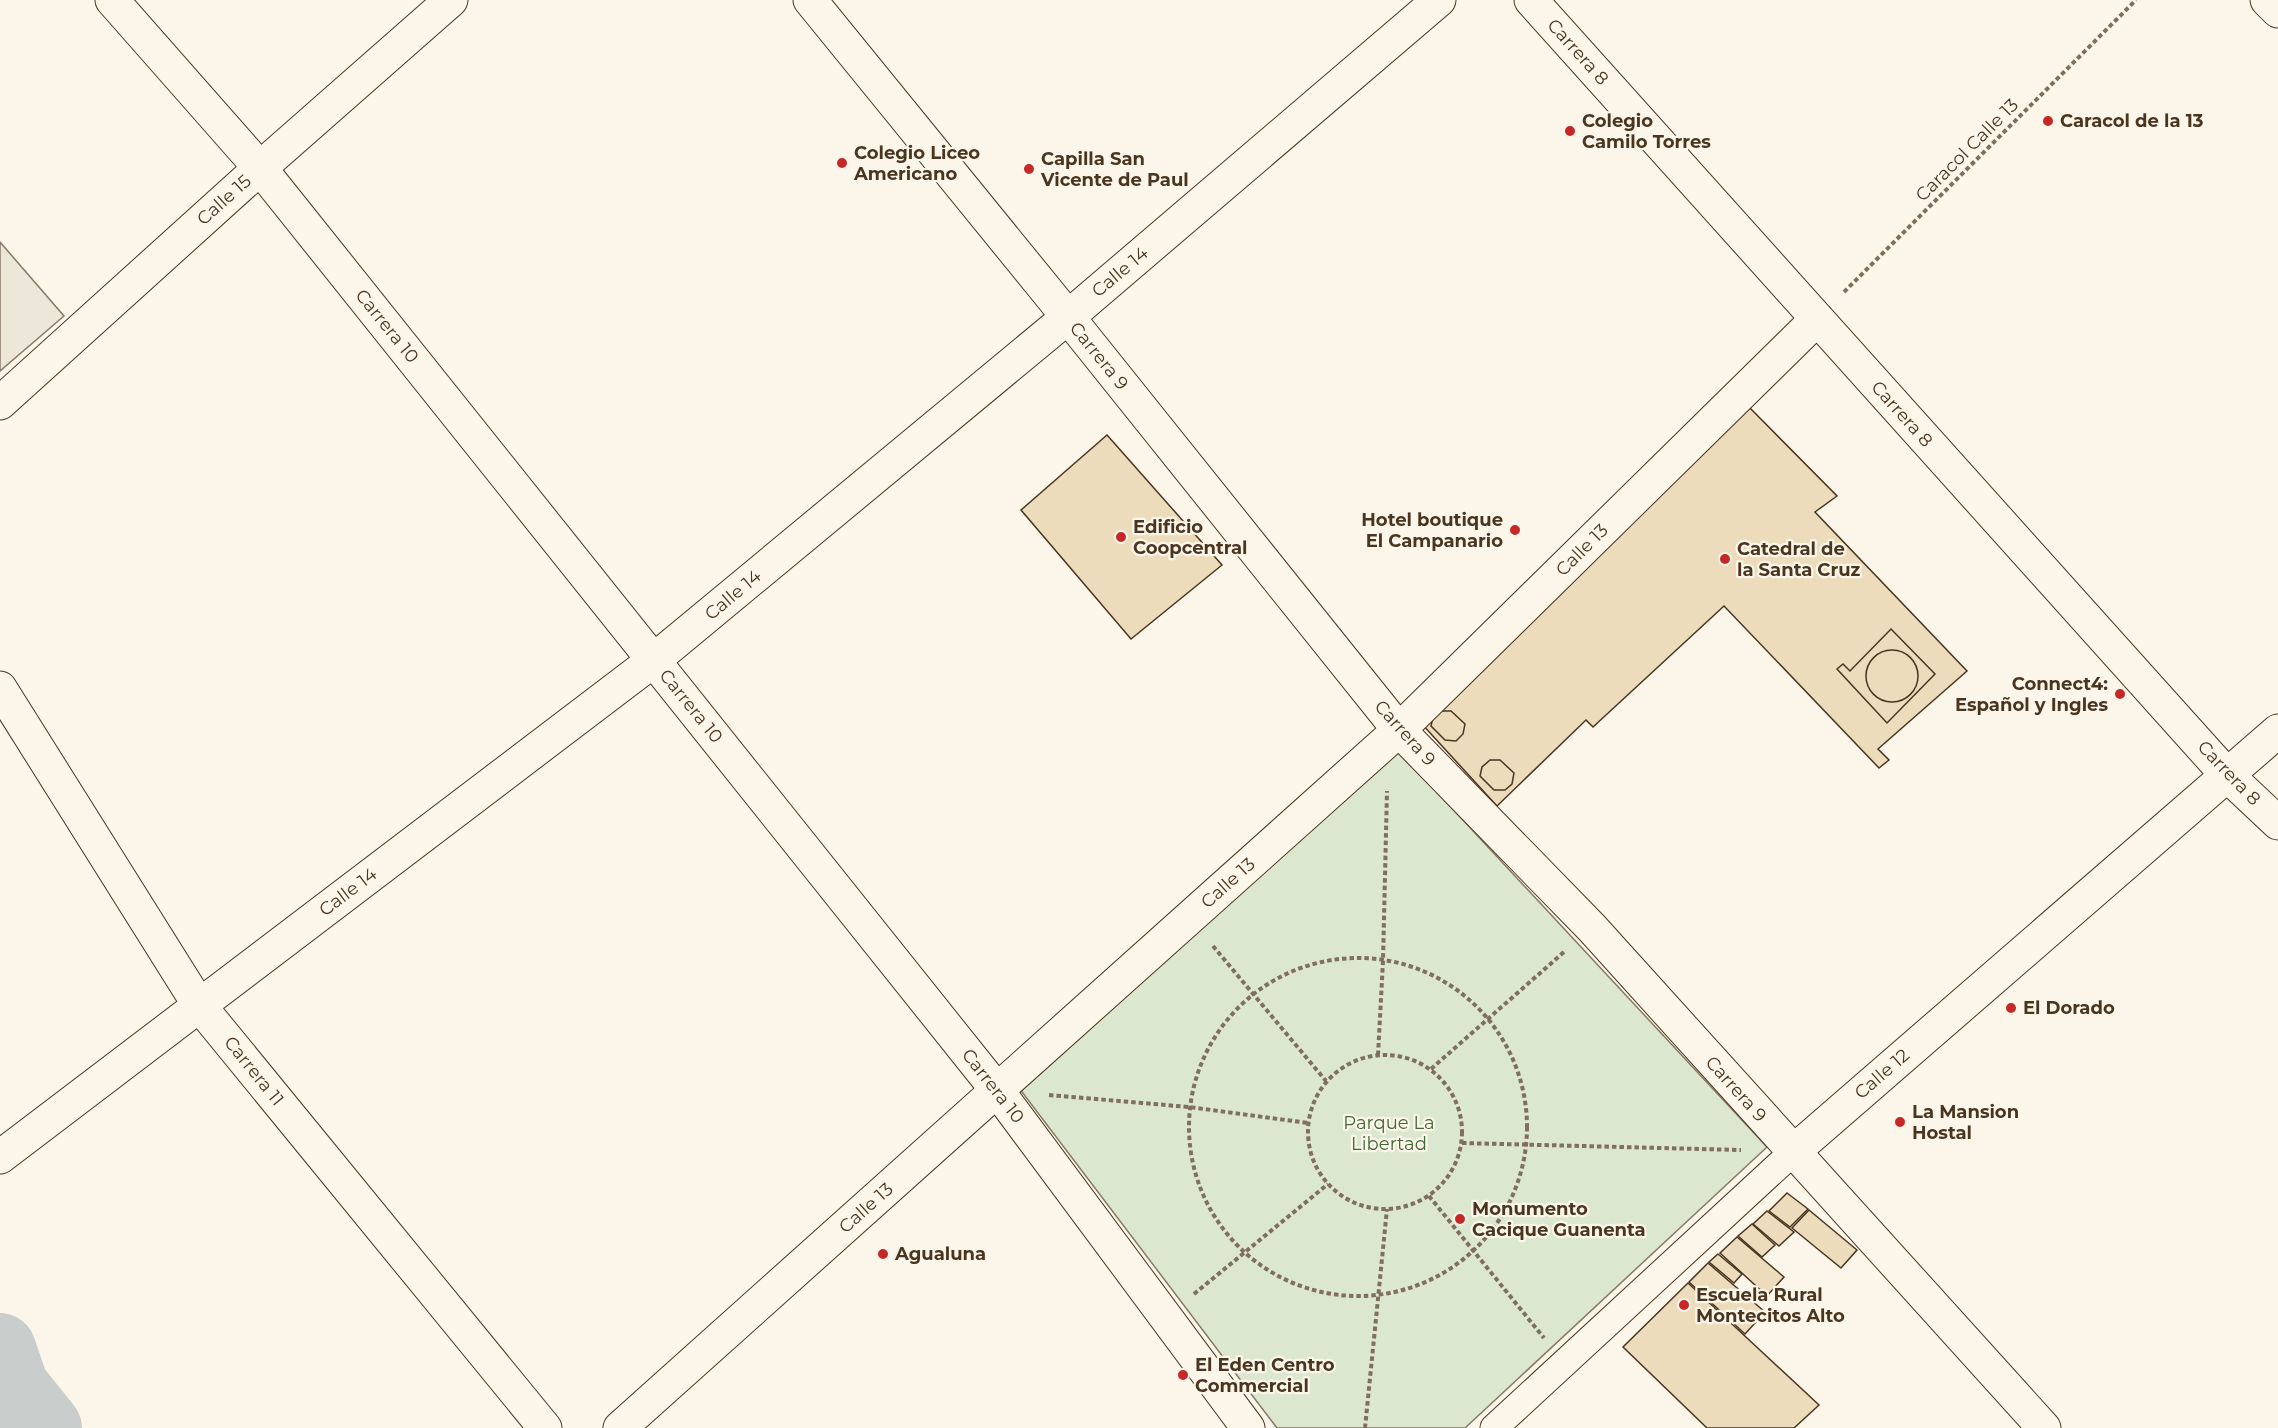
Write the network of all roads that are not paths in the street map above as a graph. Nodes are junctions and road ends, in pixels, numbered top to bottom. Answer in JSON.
{"nodes":[{"id":1,"x":112,"y":0,"type":"edge"},
{"id":2,"x":451,"y":0,"type":"edge"},
{"id":3,"x":810,"y":0,"type":"edge"},
{"id":4,"x":1439,"y":0,"type":"edge"},
{"id":5,"x":1531,"y":0,"type":"edge"},
{"id":6,"x":2267,"y":0,"type":"edge"},
{"id":7,"x":2278,"y":11,"type":"edge"},
{"id":8,"x":260,"y":168,"type":"junction"},
{"id":9,"x":1068,"y":317,"type":"junction"},
{"id":10,"x":1817,"y":319,"type":"junction"},
{"id":11,"x":0,"y":404,"type":"edge"},
{"id":12,"x":654,"y":660,"type":"junction"},
{"id":13,"x":0,"y":688,"type":"edge"},
{"id":14,"x":2278,"y":731,"type":"edge"},
{"id":15,"x":1394,"y":735,"type":"junction"},
{"id":16,"x":2227,"y":775,"type":"junction"},
{"id":17,"x":2278,"y":823,"type":"edge"},
{"id":18,"x":199,"y":1005,"type":"junction"},
{"id":19,"x":997,"y":1090,"type":"junction"},
{"id":20,"x":1793,"y":1152,"type":"junction"},
{"id":21,"x":0,"y":1157,"type":"edge"},
{"id":22,"x":545,"y":1428,"type":"edge"},
{"id":23,"x":620,"y":1428,"type":"edge"},
{"id":24,"x":1248,"y":1428,"type":"edge"},
{"id":25,"x":1494,"y":1428,"type":"edge"},
{"id":26,"x":2044,"y":1428,"type":"edge"}],
"edges":[{"from":1,"to":8,"type":"street","name":"Carrera 10"},
{"from":2,"to":8,"type":"street","name":"Calle 15"},
{"from":3,"to":9,"type":"street","name":"Carrera 9"},
{"from":4,"to":9,"type":"street","name":"Calle 14"},
{"from":5,"to":10,"type":"street","name":"Carrera 8"},
{"from":6,"to":7,"type":"street"},
{"from":8,"to":11,"type":"street","name":"Calle 15"},
{"from":8,"to":12,"type":"street","name":"Carrera 10"},
{"from":9,"to":12,"type":"street","name":"Calle 14"},
{"from":9,"to":15,"type":"street","name":"Carrera 9"},
{"from":10,"to":15,"type":"street","name":"Calle 13"},
{"from":10,"to":16,"type":"street","name":"Carrera 8"},
{"from":12,"to":18,"type":"street","name":"Calle 14"},
{"from":12,"to":19,"type":"street","name":"Carrera 10"},
{"from":13,"to":18,"type":"street","name":"Carrera 11"},
{"from":14,"to":16,"type":"street","name":"Calle 12"},
{"from":15,"to":19,"type":"street","name":"Calle 13"},
{"from":15,"to":20,"type":"street","name":"Carrera 9"},
{"from":16,"to":17,"type":"street","name":"Carrera 8"},
{"from":16,"to":20,"type":"street","name":"Calle 12"},
{"from":18,"to":21,"type":"street","name":"Calle 14"},
{"from":18,"to":22,"type":"street","name":"Carrera 11"},
{"from":19,"to":23,"type":"street","name":"Calle 13"},
{"from":19,"to":24,"type":"street","name":"Carrera 10"},
{"from":20,"to":25,"type":"street","name":"Calle 12"},
{"from":20,"to":26,"type":"street","name":"Carrera 9"}]}
